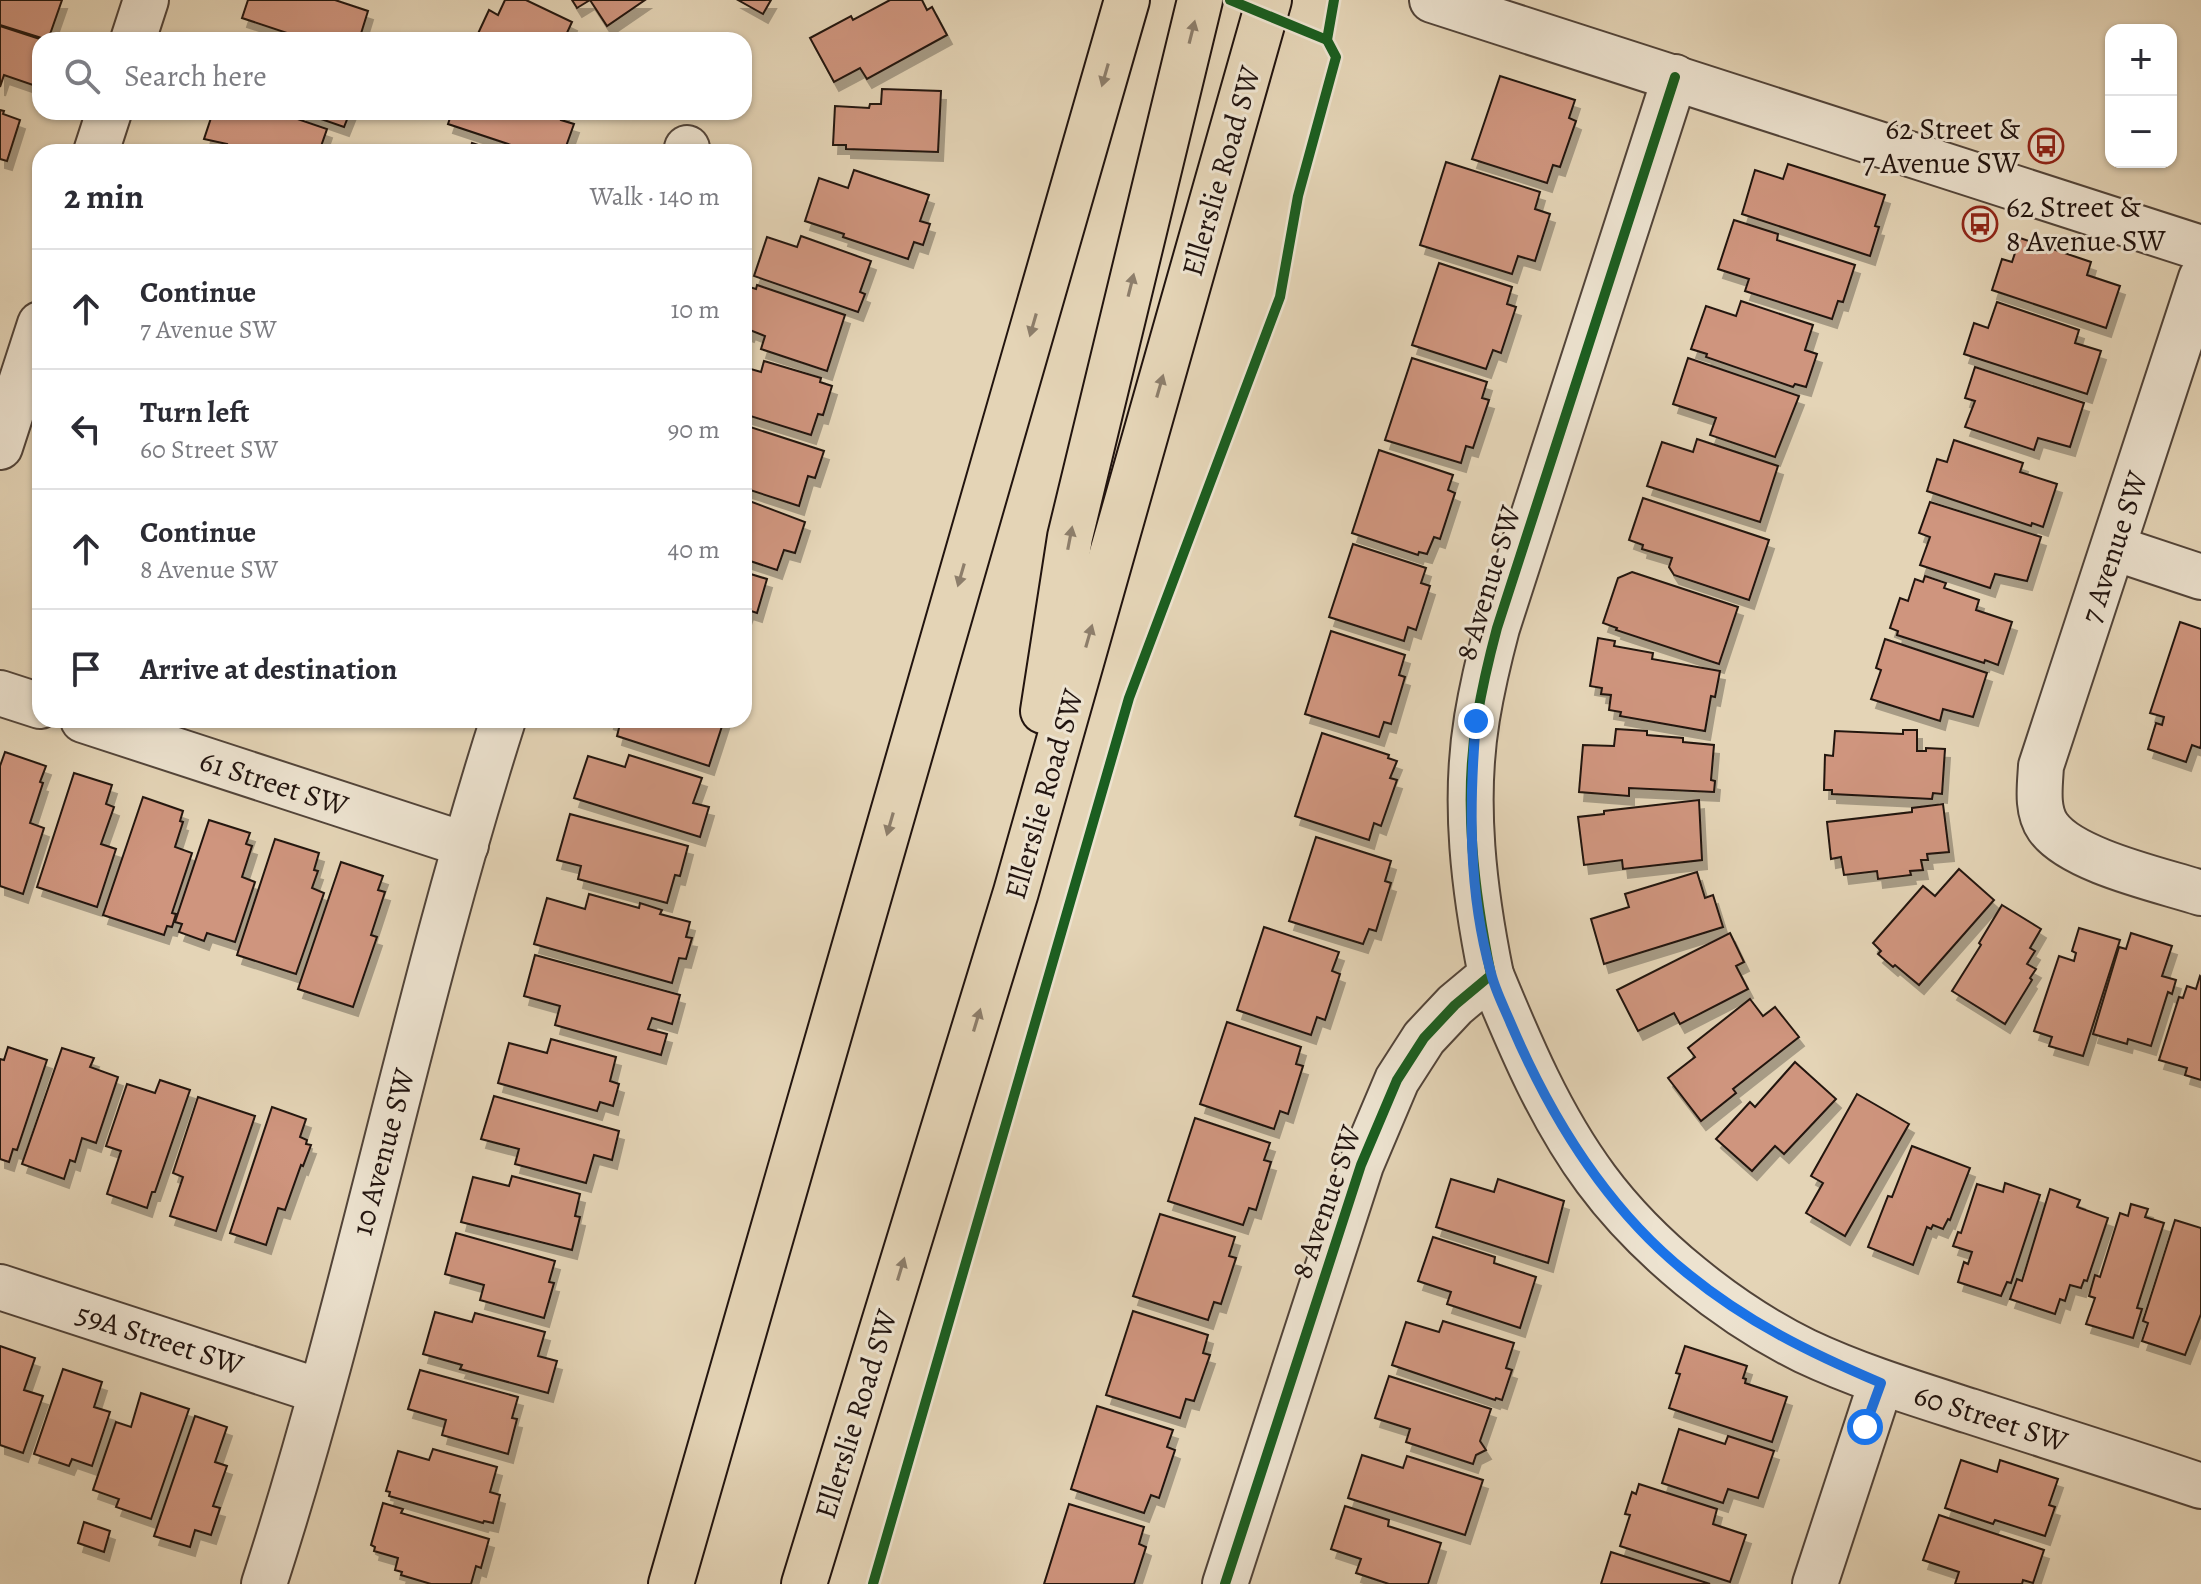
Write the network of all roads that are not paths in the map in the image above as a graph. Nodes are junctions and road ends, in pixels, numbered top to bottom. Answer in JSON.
{"nodes":[{"id":1,"x":146,"y":0,"type":"edge"},
{"id":2,"x":1127,"y":0,"type":"edge"},
{"id":3,"x":1200,"y":0,"type":"edge"},
{"id":4,"x":1269,"y":0,"type":"edge"},
{"id":5,"x":1432,"y":0,"type":"edge"},
{"id":6,"x":136,"y":32,"type":"edge"},
{"id":7,"x":1675,"y":77,"type":"junction"},
{"id":8,"x":106,"y":120,"type":"edge"},
{"id":9,"x":99,"y":144,"type":"edge"},
{"id":10,"x":2201,"y":248,"type":"edge"},
{"id":11,"x":2201,"y":278,"type":"edge"},
{"id":12,"x":32,"y":349,"type":"edge"},
{"id":13,"x":0,"y":447,"type":"edge"},
{"id":14,"x":2114,"y":548,"type":"junction"},
{"id":15,"x":2201,"y":577,"type":"edge"},
{"id":16,"x":0,"y":693,"type":"edge"},
{"id":17,"x":32,"y":703,"type":"edge"},
{"id":18,"x":108,"y":728,"type":"edge"},
{"id":19,"x":501,"y":728,"type":"edge"},
{"id":20,"x":466,"y":845,"type":"junction"},
{"id":21,"x":1016,"y":892,"type":"junction"},
{"id":22,"x":2201,"y":893,"type":"edge"},
{"id":23,"x":1491,"y":975,"type":"junction"},
{"id":24,"x":0,"y":1287,"type":"edge"},
{"id":25,"x":1881,"y":1383,"type":"junction"},
{"id":26,"x":319,"y":1391,"type":"junction"},
{"id":27,"x":2201,"y":1486,"type":"edge"},
{"id":28,"x":264,"y":1584,"type":"edge"},
{"id":29,"x":671,"y":1584,"type":"edge"},
{"id":30,"x":804,"y":1584,"type":"edge"},
{"id":31,"x":1225,"y":1584,"type":"edge"},
{"id":32,"x":1815,"y":1584,"type":"edge"}],
"edges":[{"from":1,"to":6,"type":"street"},
{"from":2,"to":29,"type":"main road","one_way":true},
{"from":21,"to":3,"type":"main road","one_way":true},
{"from":21,"to":4,"type":"main road","name":"Ellerslie Road SW","one_way":true},
{"from":5,"to":7,"type":"street"},
{"from":7,"to":10,"type":"street"},
{"from":7,"to":23,"type":"street","name":"8 Avenue SW"},
{"from":8,"to":9,"type":"street"},
{"from":11,"to":14,"type":"street","name":"7 Avenue SW"},
{"from":12,"to":13,"type":"street"},
{"from":14,"to":15,"type":"street"},
{"from":14,"to":22,"type":"street","name":"7 Avenue SW"},
{"from":16,"to":17,"type":"street"},
{"from":18,"to":20,"type":"street","name":"61 Street SW"},
{"from":19,"to":20,"type":"street","name":"10 Avenue SW"},
{"from":20,"to":26,"type":"street","name":"10 Avenue SW"},
{"from":30,"to":21,"type":"main road","name":"Ellerslie Road SW","one_way":true},
{"from":23,"to":25,"type":"street","name":"60 Street SW"},
{"from":23,"to":31,"type":"street","name":"8 Avenue SW"},
{"from":24,"to":26,"type":"street","name":"59A Street SW"},
{"from":25,"to":27,"type":"street","name":"60 Street SW"},
{"from":25,"to":32,"type":"street"},
{"from":26,"to":28,"type":"street","name":"10 Avenue SW"}]}
